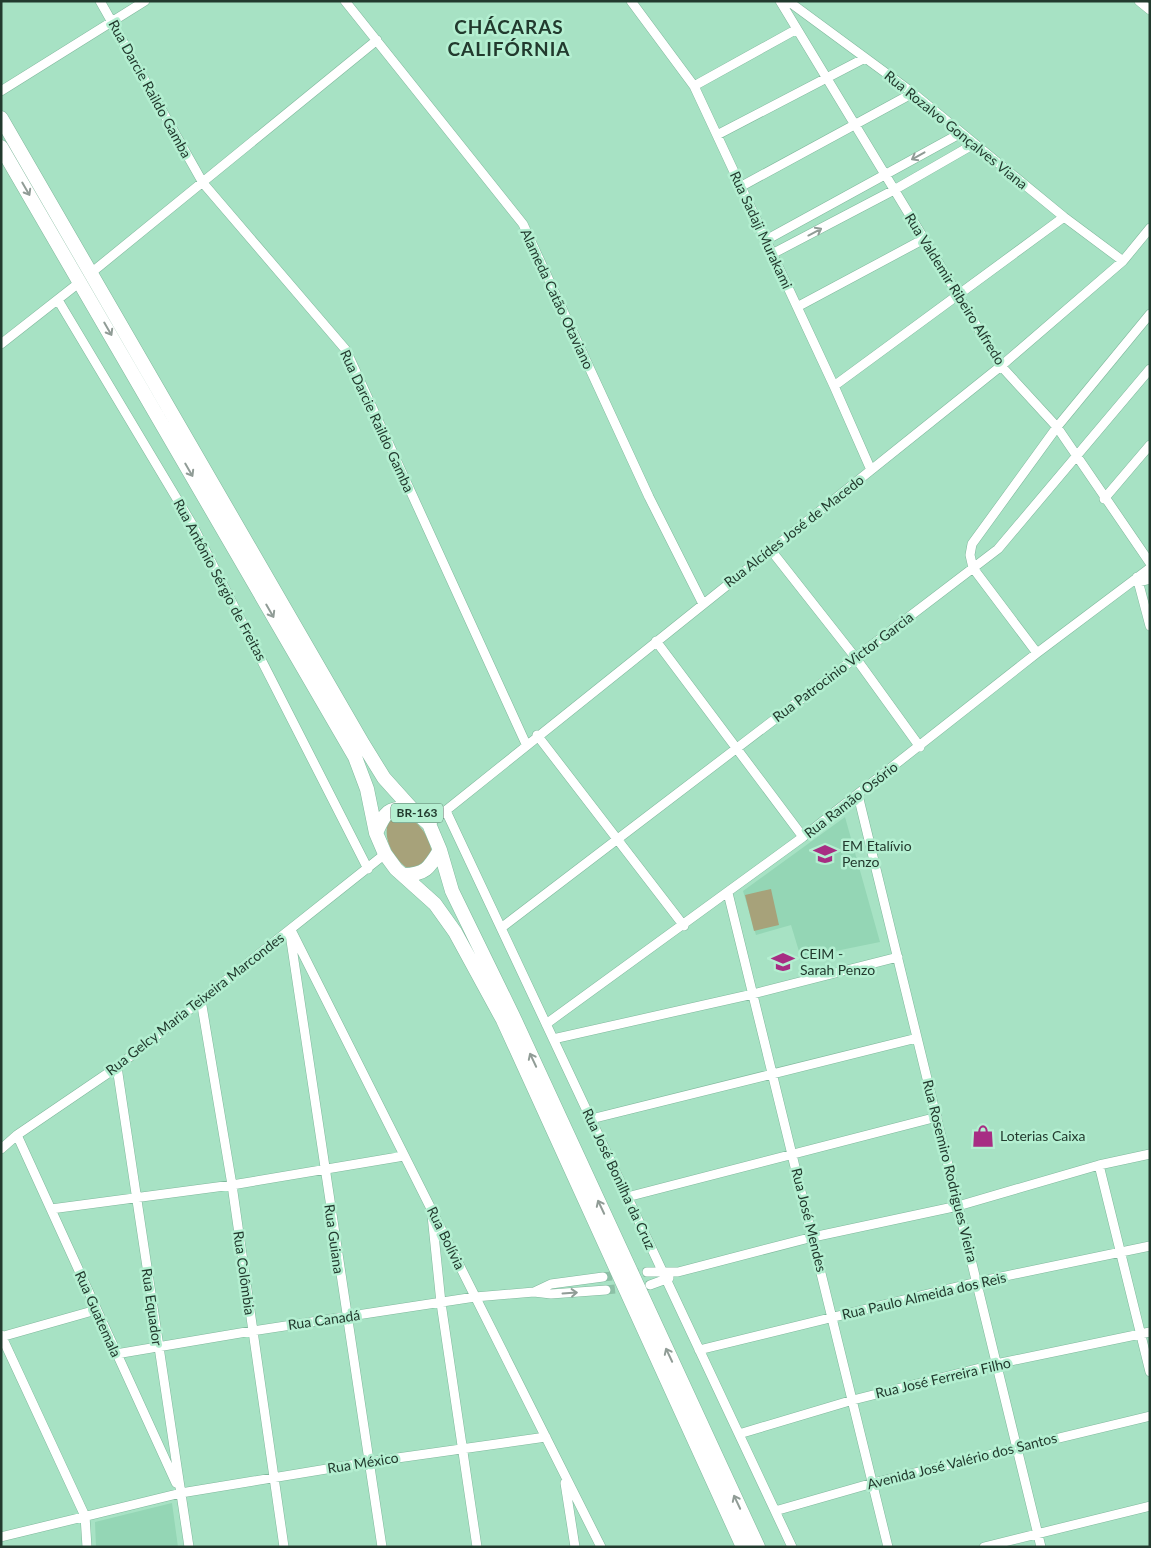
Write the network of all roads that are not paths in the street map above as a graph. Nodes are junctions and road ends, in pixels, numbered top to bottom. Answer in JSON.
{"nodes":[{"id":1,"x":100,"y":1,"type":"edge"},
{"id":2,"x":145,"y":1,"type":"edge"},
{"id":3,"x":345,"y":1,"type":"edge"},
{"id":4,"x":631,"y":1,"type":"edge"},
{"id":5,"x":780,"y":1,"type":"edge"},
{"id":6,"x":788,"y":1,"type":"edge"},
{"id":7,"x":1139,"y":1,"type":"edge"},
{"id":8,"x":1150,"y":10,"type":"edge"},
{"id":9,"x":111,"y":21,"type":"junction"},
{"id":10,"x":797,"y":29,"type":"junction"},
{"id":11,"x":377,"y":40,"type":"junction"},
{"id":12,"x":865,"y":58,"type":"junction"},
{"id":13,"x":826,"y":78,"type":"junction"},
{"id":14,"x":694,"y":86,"type":"junction"},
{"id":15,"x":1,"y":91,"type":"edge"},
{"id":16,"x":913,"y":93,"type":"junction"},
{"id":17,"x":1,"y":118,"type":"edge"},
{"id":18,"x":854,"y":124,"type":"junction"},
{"id":19,"x":961,"y":132,"type":"junction"},
{"id":20,"x":717,"y":136,"type":"junction"},
{"id":21,"x":974,"y":144,"type":"junction"},
{"id":22,"x":1,"y":147,"type":"edge"},
{"id":23,"x":885,"y":174,"type":"junction"},
{"id":24,"x":203,"y":183,"type":"junction"},
{"id":25,"x":740,"y":187,"type":"junction"},
{"id":26,"x":894,"y":190,"type":"junction"},
{"id":27,"x":1064,"y":217,"type":"junction"},
{"id":28,"x":1150,"y":228,"type":"edge"},
{"id":29,"x":924,"y":239,"type":"junction"},
{"id":30,"x":766,"y":240,"type":"junction"},
{"id":31,"x":772,"y":254,"type":"junction"},
{"id":32,"x":1123,"y":261,"type":"junction"},
{"id":33,"x":91,"y":274,"type":"junction"},
{"id":34,"x":959,"y":296,"type":"junction"},
{"id":35,"x":58,"y":300,"type":"junction"},
{"id":36,"x":797,"y":307,"type":"junction"},
{"id":37,"x":1150,"y":314,"type":"edge"},
{"id":38,"x":1,"y":344,"type":"edge"},
{"id":39,"x":1001,"y":366,"type":"junction"},
{"id":40,"x":1150,"y":369,"type":"edge"},
{"id":41,"x":834,"y":386,"type":"junction"},
{"id":42,"x":1057,"y":427,"type":"junction"},
{"id":43,"x":1150,"y":445,"type":"edge"},
{"id":44,"x":1078,"y":454,"type":"junction"},
{"id":45,"x":871,"y":470,"type":"junction"},
{"id":46,"x":1104,"y":499,"type":"junction"},
{"id":47,"x":770,"y":549,"type":"junction"},
{"id":48,"x":1150,"y":563,"type":"edge"},
{"id":49,"x":973,"y":568,"type":"junction"},
{"id":50,"x":1150,"y":568,"type":"edge"},
{"id":51,"x":1150,"y":579,"type":"edge"},
{"id":52,"x":1138,"y":580,"type":"junction"},
{"id":53,"x":703,"y":604,"type":"junction"},
{"id":54,"x":1150,"y":626,"type":"edge"},
{"id":55,"x":656,"y":641,"type":"junction"},
{"id":56,"x":1037,"y":654,"type":"junction"},
{"id":57,"x":855,"y":657,"type":"junction"},
{"id":58,"x":537,"y":735,"type":"junction"},
{"id":59,"x":526,"y":744,"type":"junction"},
{"id":60,"x":920,"y":747,"type":"junction"},
{"id":61,"x":736,"y":748,"type":"junction"},
{"id":62,"x":858,"y":795,"type":"junction"},
{"id":63,"x":412,"y":808,"type":"junction"},
{"id":64,"x":446,"y":811,"type":"junction"},
{"id":65,"x":429,"y":824,"type":"junction"},
{"id":66,"x":376,"y":833,"type":"junction"},
{"id":67,"x":803,"y":837,"type":"junction"},
{"id":68,"x":619,"y":840,"type":"junction"},
{"id":69,"x":440,"y":850,"type":"junction"},
{"id":70,"x":385,"y":854,"type":"junction"},
{"id":71,"x":368,"y":869,"type":"junction"},
{"id":72,"x":404,"y":875,"type":"junction"},
{"id":73,"x":728,"y":893,"type":"junction"},
{"id":74,"x":684,"y":926,"type":"junction"},
{"id":75,"x":501,"y":928,"type":"junction"},
{"id":76,"x":290,"y":930,"type":"junction"},
{"id":77,"x":898,"y":958,"type":"junction"},
{"id":78,"x":753,"y":994,"type":"junction"},
{"id":79,"x":201,"y":1000,"type":"junction"},
{"id":80,"x":546,"y":1024,"type":"junction"},
{"id":81,"x":918,"y":1038,"type":"junction"},
{"id":82,"x":553,"y":1039,"type":"junction"},
{"id":83,"x":117,"y":1067,"type":"junction"},
{"id":84,"x":772,"y":1072,"type":"junction"},
{"id":85,"x":937,"y":1117,"type":"junction"},
{"id":86,"x":591,"y":1119,"type":"junction"},
{"id":87,"x":17,"y":1135,"type":"junction"},
{"id":88,"x":1,"y":1149,"type":"edge"},
{"id":89,"x":792,"y":1154,"type":"junction"},
{"id":90,"x":1150,"y":1154,"type":"edge"},
{"id":91,"x":404,"y":1156,"type":"junction"},
{"id":92,"x":1099,"y":1165,"type":"junction"},
{"id":93,"x":324,"y":1170,"type":"junction"},
{"id":94,"x":232,"y":1185,"type":"junction"},
{"id":95,"x":627,"y":1197,"type":"junction"},
{"id":96,"x":137,"y":1198,"type":"junction"},
{"id":97,"x":958,"y":1206,"type":"junction"},
{"id":98,"x":51,"y":1209,"type":"junction"},
{"id":99,"x":431,"y":1210,"type":"junction"},
{"id":100,"x":813,"y":1237,"type":"junction"},
{"id":101,"x":1150,"y":1246,"type":"edge"},
{"id":102,"x":1120,"y":1253,"type":"junction"},
{"id":103,"x":662,"y":1271,"type":"junction"},
{"id":104,"x":647,"y":1272,"type":"tunnel mouth"},
{"id":105,"x":678,"y":1272,"type":"junction"},
{"id":106,"x":603,"y":1278,"type":"tunnel mouth"},
{"id":107,"x":666,"y":1280,"type":"junction"},
{"id":108,"x":977,"y":1282,"type":"junction"},
{"id":109,"x":650,"y":1285,"type":"tunnel mouth"},
{"id":110,"x":606,"y":1290,"type":"tunnel mouth"},
{"id":111,"x":534,"y":1292,"type":"junction"},
{"id":112,"x":475,"y":1297,"type":"junction"},
{"id":113,"x":441,"y":1304,"type":"junction"},
{"id":114,"x":96,"y":1310,"type":"junction"},
{"id":115,"x":346,"y":1316,"type":"junction"},
{"id":116,"x":834,"y":1317,"type":"junction"},
{"id":117,"x":252,"y":1331,"type":"junction"},
{"id":118,"x":1145,"y":1334,"type":"edge"},
{"id":119,"x":2,"y":1336,"type":"edge"},
{"id":120,"x":158,"y":1348,"type":"junction"},
{"id":121,"x":699,"y":1350,"type":"junction"},
{"id":122,"x":116,"y":1354,"type":"junction"},
{"id":123,"x":996,"y":1364,"type":"junction"},
{"id":124,"x":1150,"y":1372,"type":"edge"},
{"id":125,"x":853,"y":1400,"type":"junction"},
{"id":126,"x":1150,"y":1416,"type":"edge"},
{"id":127,"x":739,"y":1434,"type":"junction"},
{"id":128,"x":546,"y":1437,"type":"junction"},
{"id":129,"x":1017,"y":1448,"type":"junction"},
{"id":130,"x":463,"y":1449,"type":"junction"},
{"id":131,"x":369,"y":1462,"type":"junction"},
{"id":132,"x":563,"y":1475,"type":"junction"},
{"id":133,"x":274,"y":1477,"type":"junction"},
{"id":134,"x":873,"y":1483,"type":"junction"},
{"id":135,"x":181,"y":1493,"type":"junction"},
{"id":136,"x":1150,"y":1506,"type":"edge"},
{"id":137,"x":775,"y":1511,"type":"junction"},
{"id":138,"x":85,"y":1516,"type":"junction"},
{"id":139,"x":1038,"y":1534,"type":"junction"},
{"id":140,"x":1,"y":1537,"type":"edge"},
{"id":141,"x":87,"y":1547,"type":"edge"},
{"id":142,"x":189,"y":1547,"type":"edge"},
{"id":143,"x":284,"y":1547,"type":"edge"},
{"id":144,"x":382,"y":1547,"type":"edge"},
{"id":145,"x":477,"y":1547,"type":"edge"},
{"id":146,"x":575,"y":1547,"type":"edge"},
{"id":147,"x":601,"y":1547,"type":"edge"},
{"id":148,"x":743,"y":1547,"type":"edge"},
{"id":149,"x":758,"y":1547,"type":"edge"},
{"id":150,"x":792,"y":1547,"type":"edge"},
{"id":151,"x":888,"y":1547,"type":"edge"},
{"id":152,"x":984,"y":1547,"type":"edge"},
{"id":153,"x":1041,"y":1547,"type":"edge"}],
"edges":[{"from":1,"to":9,"type":"street","name":"Rua Darcie Raildo Gamba"},
{"from":2,"to":9,"type":"street"},
{"from":3,"to":11,"type":"street","name":"Alameda Catão Otaviano"},
{"from":4,"to":14,"type":"street","name":"Rua Sadaji Murakami"},
{"from":5,"to":10,"type":"street","name":"Rua Valdemir Ribeiro Alfredo"},
{"from":6,"to":12,"type":"street","name":"Rua Rozalvo Gonçalves Viana"},
{"from":7,"to":8,"type":"street"},
{"from":9,"to":15,"type":"street"},
{"from":9,"to":24,"type":"street","name":"Rua Darcie Raildo Gamba"},
{"from":10,"to":13,"type":"street","name":"Rua Valdemir Ribeiro Alfredo"},
{"from":10,"to":14,"type":"street"},
{"from":11,"to":24,"type":"street"},
{"from":11,"to":53,"type":"street","name":"Alameda Catão Otaviano"},
{"from":12,"to":13,"type":"street"},
{"from":12,"to":16,"type":"street","name":"Rua Rozalvo Gonçalves Viana"},
{"from":13,"to":18,"type":"street","name":"Rua Valdemir Ribeiro Alfredo"},
{"from":13,"to":20,"type":"street"},
{"from":14,"to":20,"type":"street","name":"Rua Sadaji Murakami"},
{"from":16,"to":18,"type":"street"},
{"from":16,"to":19,"type":"street","name":"Rua Rozalvo Gonçalves Viana"},
{"from":17,"to":33,"type":"highway","number":"BR-163"},
{"from":18,"to":23,"type":"street","name":"Rua Valdemir Ribeiro Alfredo"},
{"from":18,"to":25,"type":"street"},
{"from":19,"to":21,"type":"street","name":"Rua Rozalvo Gonçalves Viana"},
{"from":19,"to":23,"type":"street","one_way":true},
{"from":20,"to":25,"type":"street","name":"Rua Sadaji Murakami"},
{"from":21,"to":26,"type":"street"},
{"from":21,"to":27,"type":"street","name":"Rua Rozalvo Gonçalves Viana"},
{"from":22,"to":33,"type":"highway","number":"BR-163","one_way":true},
{"from":23,"to":26,"type":"street","name":"Rua Valdemir Ribeiro Alfredo"},
{"from":23,"to":30,"type":"street"},
{"from":24,"to":33,"type":"street"},
{"from":24,"to":59,"type":"street","name":"Rua Darcie Raildo Gamba"},
{"from":25,"to":30,"type":"street","name":"Rua Sadaji Murakami"},
{"from":26,"to":29,"type":"street","name":"Rua Valdemir Ribeiro Alfredo"},
{"from":31,"to":26,"type":"street","one_way":true},
{"from":27,"to":32,"type":"street","name":"Rua Rozalvo Gonçalves Viana"},
{"from":27,"to":34,"type":"street"},
{"from":28,"to":32,"type":"street","name":"Rua Alcídes José de Macedo"},
{"from":29,"to":34,"type":"street","name":"Rua Valdemir Ribeiro Alfredo"},
{"from":29,"to":36,"type":"street"},
{"from":30,"to":31,"type":"street","name":"Rua Sadaji Murakami"},
{"from":31,"to":36,"type":"street","name":"Rua Sadaji Murakami"},
{"from":32,"to":39,"type":"street","name":"Rua Alcídes José de Macedo"},
{"from":33,"to":35,"type":"street"},
{"from":33,"to":63,"type":"highway","number":"BR-163"},
{"from":33,"to":66,"type":"highway","number":"BR-163","one_way":true},
{"from":34,"to":39,"type":"street","name":"Rua Valdemir Ribeiro Alfredo"},
{"from":34,"to":41,"type":"street"},
{"from":35,"to":38,"type":"street"},
{"from":35,"to":71,"type":"street","name":"Rua Antônio Sérgio de Freitas"},
{"from":36,"to":41,"type":"street","name":"Rua Sadaji Murakami"},
{"from":37,"to":42,"type":"street"},
{"from":39,"to":42,"type":"street","name":"Rua Valdemir Ribeiro Alfredo"},
{"from":39,"to":45,"type":"street","name":"Rua Alcídes José de Macedo"},
{"from":40,"to":44,"type":"street","name":"Rua Patrocinio Victor Garcia"},
{"from":41,"to":45,"type":"street","name":"Rua Sadaji Murakami"},
{"from":42,"to":44,"type":"street","name":"Rua Valdemir Ribeiro Alfredo"},
{"from":42,"to":49,"type":"street"},
{"from":43,"to":46,"type":"street"},
{"from":44,"to":46,"type":"street","name":"Rua Valdemir Ribeiro Alfredo"},
{"from":44,"to":49,"type":"street","name":"Rua Patrocinio Victor Garcia"},
{"from":45,"to":47,"type":"street","name":"Rua Alcídes José de Macedo"},
{"from":46,"to":48,"type":"street","name":"Rua Valdemir Ribeiro Alfredo"},
{"from":47,"to":53,"type":"street","name":"Rua Alcídes José de Macedo"},
{"from":47,"to":57,"type":"street"},
{"from":49,"to":56,"type":"street"},
{"from":49,"to":57,"type":"street","name":"Rua Patrocinio Victor Garcia"},
{"from":50,"to":52,"type":"street","name":"Rua Ramão Osório"},
{"from":51,"to":52,"type":"street"},
{"from":52,"to":54,"type":"street"},
{"from":52,"to":56,"type":"street","name":"Rua Ramão Osório"},
{"from":53,"to":55,"type":"street","name":"Rua Alcídes José de Macedo"},
{"from":55,"to":58,"type":"street","name":"Rua Alcídes José de Macedo"},
{"from":55,"to":61,"type":"street"},
{"from":56,"to":60,"type":"street","name":"Rua Ramão Osório"},
{"from":57,"to":60,"type":"street"},
{"from":57,"to":61,"type":"street","name":"Rua Patrocinio Victor Garcia"},
{"from":58,"to":59,"type":"street","name":"Rua Alcídes José de Macedo"},
{"from":58,"to":68,"type":"street"},
{"from":59,"to":64,"type":"street","name":"Rua Alcídes José de Macedo"},
{"from":60,"to":62,"type":"street","name":"Rua Ramão Osório"},
{"from":61,"to":67,"type":"street"},
{"from":61,"to":68,"type":"street","name":"Rua Patrocinio Victor Garcia"},
{"from":62,"to":67,"type":"street","name":"Rua Ramão Osório"},
{"from":62,"to":77,"type":"street","name":"Rua Rosemiro Rodrigues Vieira"},
{"from":63,"to":65,"type":"highway","number":"BR-163"},
{"from":63,"to":66,"type":"highway"},
{"from":64,"to":65,"type":"street","name":"Rua Alcídes José de Macedo"},
{"from":64,"to":75,"type":"street","name":"Rua José Bonilha da Cruz"},
{"from":65,"to":69,"type":"highway","number":"BR-163"},
{"from":66,"to":70,"type":"highway","number":"BR-163"},
{"from":67,"to":73,"type":"street","name":"Rua Ramão Osório"},
{"from":68,"to":74,"type":"street"},
{"from":68,"to":75,"type":"street","name":"Rua Patrocinio Victor Garcia"},
{"from":69,"to":72,"type":"highway"},
{"from":149,"to":69,"type":"highway","number":"BR-163","one_way":true},
{"from":70,"to":71,"type":"street","name":"Rua Gelcy Maria Teixeira Marcondes"},
{"from":70,"to":72,"type":"highway","number":"BR-163"},
{"from":71,"to":76,"type":"street","name":"Rua Gelcy Maria Teixeira Marcondes"},
{"from":72,"to":148,"type":"highway","number":"BR-163"},
{"from":73,"to":74,"type":"street","name":"Rua Ramão Osório"},
{"from":73,"to":78,"type":"street","name":"Rua José Mendes"},
{"from":74,"to":80,"type":"street","name":"Rua Ramão Osório"},
{"from":75,"to":80,"type":"street","name":"Rua José Bonilha da Cruz"},
{"from":76,"to":79,"type":"street","name":"Rua Gelcy Maria Teixeira Marcondes"},
{"from":76,"to":91,"type":"street","name":"Rua Bolívia"},
{"from":76,"to":93,"type":"street","name":"Rua Guiana"},
{"from":77,"to":78,"type":"street"},
{"from":77,"to":81,"type":"street","name":"Rua Rosemiro Rodrigues Vieira"},
{"from":78,"to":82,"type":"street"},
{"from":78,"to":84,"type":"street","name":"Rua José Mendes"},
{"from":79,"to":83,"type":"street","name":"Rua Gelcy Maria Teixeira Marcondes"},
{"from":79,"to":94,"type":"street","name":"Rua Colômbia"},
{"from":80,"to":82,"type":"street","name":"Rua José Bonilha da Cruz"},
{"from":81,"to":84,"type":"street"},
{"from":81,"to":85,"type":"street","name":"Rua Rosemiro Rodrigues Vieira"},
{"from":82,"to":86,"type":"street","name":"Rua José Bonilha da Cruz"},
{"from":83,"to":87,"type":"street","name":"Rua Gelcy Maria Teixeira Marcondes"},
{"from":83,"to":96,"type":"street","name":"Rua Equador"},
{"from":84,"to":86,"type":"street"},
{"from":84,"to":89,"type":"street","name":"Rua José Mendes"},
{"from":85,"to":89,"type":"street"},
{"from":85,"to":97,"type":"street","name":"Rua Rosemiro Rodrigues Vieira"},
{"from":86,"to":95,"type":"street","name":"Rua José Bonilha da Cruz"},
{"from":87,"to":88,"type":"street","name":"Rua Gelcy Maria Teixeira Marcondes"},
{"from":87,"to":98,"type":"street","name":"Rua Guatemala"},
{"from":89,"to":95,"type":"street"},
{"from":89,"to":100,"type":"street","name":"Rua José Mendes"},
{"from":90,"to":92,"type":"street"},
{"from":91,"to":93,"type":"street"},
{"from":91,"to":99,"type":"street","name":"Rua Bolívia"},
{"from":92,"to":97,"type":"street"},
{"from":92,"to":102,"type":"street"},
{"from":93,"to":94,"type":"street"},
{"from":93,"to":115,"type":"street","name":"Rua Guiana"},
{"from":94,"to":96,"type":"street"},
{"from":94,"to":117,"type":"street","name":"Rua Colômbia"},
{"from":95,"to":103,"type":"street","name":"Rua José Bonilha da Cruz"},
{"from":96,"to":98,"type":"street"},
{"from":96,"to":120,"type":"street","name":"Rua Equador"},
{"from":97,"to":100,"type":"street"},
{"from":97,"to":108,"type":"street","name":"Rua Rosemiro Rodrigues Vieira"},
{"from":98,"to":114,"type":"street","name":"Rua Guatemala"},
{"from":99,"to":112,"type":"street","name":"Rua Bolívia"},
{"from":99,"to":113,"type":"street"},
{"from":100,"to":105,"type":"street"},
{"from":100,"to":116,"type":"street","name":"Rua José Mendes"},
{"from":101,"to":102,"type":"street","name":"Rua Paulo Almeida dos Reis"},
{"from":102,"to":108,"type":"street","name":"Rua Paulo Almeida dos Reis"},
{"from":102,"to":118,"type":"street"},
{"from":103,"to":104,"type":"street"},
{"from":103,"to":105,"type":"street"},
{"from":103,"to":107,"type":"street","name":"Rua José Bonilha da Cruz"},
{"from":105,"to":107,"type":"street"},
{"from":106,"to":111,"type":"street"},
{"from":107,"to":109,"type":"street"},
{"from":107,"to":121,"type":"street","name":"Rua José Bonilha da Cruz"},
{"from":108,"to":116,"type":"street","name":"Rua Paulo Almeida dos Reis"},
{"from":108,"to":123,"type":"street","name":"Rua Rosemiro Rodrigues Vieira"},
{"from":111,"to":110,"type":"street","one_way":true},
{"from":111,"to":112,"type":"street","name":"Rua Canadá"},
{"from":112,"to":113,"type":"street","name":"Rua Canadá"},
{"from":112,"to":128,"type":"street","name":"Rua Bolívia"},
{"from":113,"to":115,"type":"street","name":"Rua Canadá"},
{"from":113,"to":130,"type":"street"},
{"from":114,"to":119,"type":"street"},
{"from":114,"to":122,"type":"street","name":"Rua Guatemala"},
{"from":115,"to":117,"type":"street","name":"Rua Canadá"},
{"from":115,"to":131,"type":"street","name":"Rua Guiana"},
{"from":116,"to":121,"type":"street","name":"Rua Paulo Almeida dos Reis"},
{"from":116,"to":125,"type":"street","name":"Rua José Mendes"},
{"from":117,"to":120,"type":"street","name":"Rua Canadá"},
{"from":117,"to":133,"type":"street","name":"Rua Colômbia"},
{"from":118,"to":123,"type":"street","name":"Rua José Ferreira Filho"},
{"from":118,"to":124,"type":"street"},
{"from":119,"to":138,"type":"street"},
{"from":120,"to":122,"type":"street","name":"Rua Canadá"},
{"from":120,"to":135,"type":"street","name":"Rua Equador"},
{"from":121,"to":127,"type":"street","name":"Rua José Bonilha da Cruz"},
{"from":122,"to":135,"type":"street","name":"Rua Guatemala"},
{"from":123,"to":125,"type":"street","name":"Rua José Ferreira Filho"},
{"from":123,"to":129,"type":"street","name":"Rua Rosemiro Rodrigues Vieira"},
{"from":125,"to":127,"type":"street","name":"Rua José Ferreira Filho"},
{"from":125,"to":134,"type":"street","name":"Rua José Mendes"},
{"from":126,"to":129,"type":"street","name":"Avenida José Valério dos Santos"},
{"from":127,"to":137,"type":"street","name":"Rua José Bonilha da Cruz"},
{"from":128,"to":130,"type":"street","name":"Rua México"},
{"from":128,"to":132,"type":"street","name":"Rua Bolívia"},
{"from":129,"to":134,"type":"street","name":"Avenida José Valério dos Santos"},
{"from":129,"to":139,"type":"street","name":"Rua Rosemiro Rodrigues Vieira"},
{"from":130,"to":131,"type":"street","name":"Rua México"},
{"from":130,"to":145,"type":"street"},
{"from":131,"to":133,"type":"street","name":"Rua México"},
{"from":131,"to":144,"type":"street","name":"Rua Guiana"},
{"from":132,"to":146,"type":"street"},
{"from":132,"to":147,"type":"street","name":"Rua Bolívia"},
{"from":133,"to":135,"type":"street","name":"Rua México"},
{"from":133,"to":143,"type":"street","name":"Rua Colômbia"},
{"from":134,"to":137,"type":"street","name":"Avenida José Valério dos Santos"},
{"from":134,"to":151,"type":"street","name":"Rua José Mendes"},
{"from":135,"to":138,"type":"street","name":"Rua México"},
{"from":135,"to":142,"type":"street","name":"Rua Equador"},
{"from":136,"to":139,"type":"street"},
{"from":137,"to":150,"type":"street","name":"Rua José Bonilha da Cruz"},
{"from":138,"to":140,"type":"street","name":"Rua México"},
{"from":138,"to":141,"type":"street"},
{"from":139,"to":152,"type":"street"},
{"from":139,"to":153,"type":"street","name":"Rua Rosemiro Rodrigues Vieira"}]}
